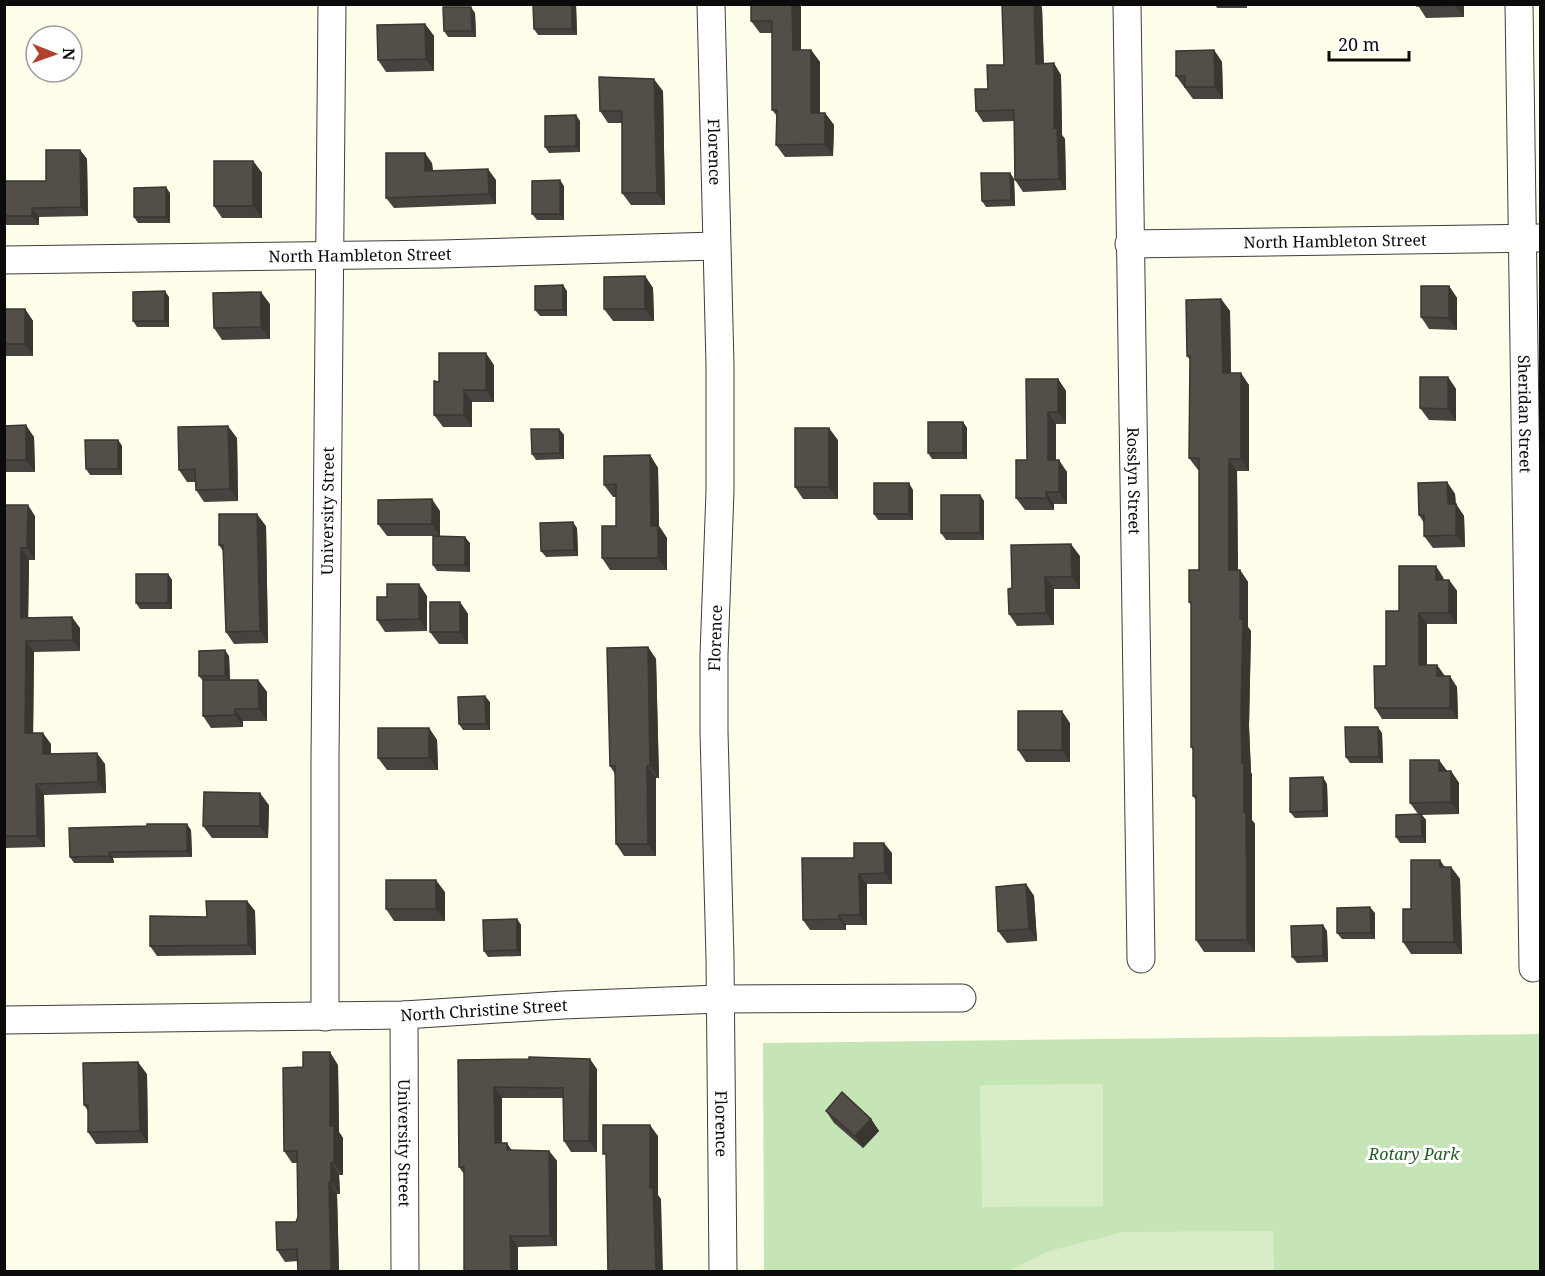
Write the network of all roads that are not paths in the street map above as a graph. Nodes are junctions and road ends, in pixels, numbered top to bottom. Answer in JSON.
{"nodes":[{"id":1,"x":332,"y":4,"type":"edge"},
{"id":2,"x":711,"y":4,"type":"edge"},
{"id":3,"x":1127,"y":4,"type":"edge"},
{"id":4,"x":1519,"y":4,"type":"edge"},
{"id":5,"x":1532,"y":238,"type":"edge"},
{"id":6,"x":1130,"y":244,"type":"junction"},
{"id":7,"x":716,"y":246,"type":"junction"},
{"id":8,"x":329,"y":254,"type":"junction"},
{"id":9,"x":4,"y":260,"type":"edge"},
{"id":10,"x":1141,"y":958,"type":"dead end"},
{"id":11,"x":1533,"y":968,"type":"dead end"},
{"id":12,"x":962,"y":998,"type":"dead end"},
{"id":13,"x":720,"y":999,"type":"junction"},
{"id":14,"x":404,"y":1015,"type":"junction"},
{"id":15,"x":325,"y":1017,"type":"junction"},
{"id":16,"x":4,"y":1020,"type":"edge"},
{"id":17,"x":405,"y":1272,"type":"edge"},
{"id":18,"x":723,"y":1272,"type":"edge"}],
"edges":[{"from":1,"to":8,"type":"street","name":"University Street"},
{"from":2,"to":7,"type":"street","name":"Florence"},
{"from":3,"to":6,"type":"street","name":"Rosslyn Street"},
{"from":4,"to":5,"type":"street","name":"Sheridan Street"},
{"from":5,"to":6,"type":"street","name":"North Hambleton Street"},
{"from":5,"to":11,"type":"street","name":"Sheridan Street"},
{"from":6,"to":10,"type":"street","name":"Rosslyn Street"},
{"from":7,"to":8,"type":"street","name":"North Hambleton Street"},
{"from":7,"to":13,"type":"street","name":"Florence"},
{"from":8,"to":9,"type":"street","name":"North Hambleton Street"},
{"from":8,"to":15,"type":"street","name":"University Street"},
{"from":12,"to":13,"type":"street","name":"North Christine Street"},
{"from":13,"to":14,"type":"street","name":"North Christine Street"},
{"from":13,"to":18,"type":"street","name":"Florence"},
{"from":14,"to":15,"type":"street","name":"North Christine Street"},
{"from":14,"to":17,"type":"street","name":"University Street"},
{"from":15,"to":16,"type":"street","name":"North Christine Street"}]}
